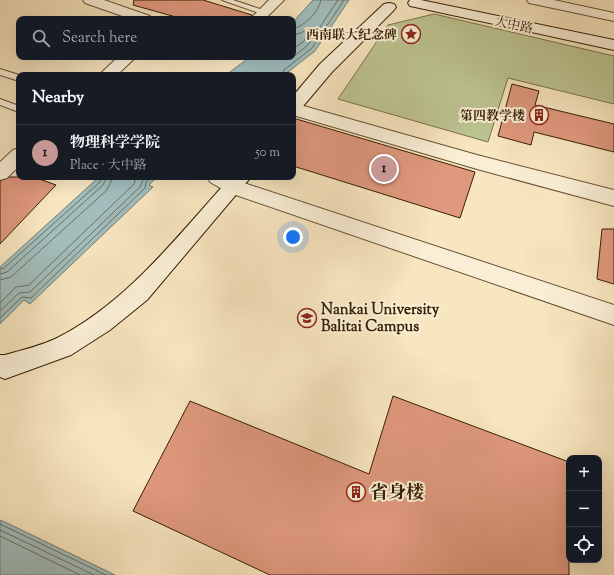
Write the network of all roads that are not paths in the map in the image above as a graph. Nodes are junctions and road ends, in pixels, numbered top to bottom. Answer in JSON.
{"nodes":[{"id":1,"x":90,"y":0,"type":"edge"},
{"id":2,"x":226,"y":0,"type":"edge"},
{"id":3,"x":277,"y":0,"type":"edge"},
{"id":4,"x":534,"y":0,"type":"edge"},
{"id":5,"x":415,"y":1,"type":"edge"},
{"id":6,"x":384,"y":4,"type":"edge"},
{"id":7,"x":261,"y":15,"type":"edge"},
{"id":8,"x":136,"y":16,"type":"edge"},
{"id":9,"x":614,"y":17,"type":"edge"},
{"id":10,"x":614,"y":46,"type":"edge"},
{"id":11,"x":124,"y":60,"type":"edge"},
{"id":12,"x":0,"y":72,"type":"edge"},
{"id":13,"x":110,"y":72,"type":"edge"},
{"id":14,"x":16,"y":77,"type":"edge"},
{"id":15,"x":0,"y":102,"type":"edge"},
{"id":16,"x":296,"y":104,"type":"edge"},
{"id":17,"x":16,"y":109,"type":"edge"},
{"id":18,"x":296,"y":109,"type":"edge"},
{"id":19,"x":16,"y":158,"type":"edge"},
{"id":20,"x":0,"y":173,"type":"edge"},
{"id":21,"x":231,"y":180,"type":"edge"},
{"id":22,"x":614,"y":198,"type":"edge"},
{"id":23,"x":614,"y":315,"type":"edge"},
{"id":24,"x":0,"y":366,"type":"edge"}],
"edges":[{"from":1,"to":8,"type":"street"},
{"from":2,"to":7,"type":"lane"},
{"from":3,"to":7,"type":"street"},
{"from":4,"to":9,"type":"street"},
{"from":5,"to":6,"type":"street"},
{"from":5,"to":10,"type":"street","name":"大中路"},
{"from":6,"to":16,"type":"street"},
{"from":11,"to":13,"type":"street"},
{"from":12,"to":14,"type":"lane"},
{"from":15,"to":17,"type":"lane"},
{"from":18,"to":22,"type":"street"},
{"from":19,"to":20,"type":"street"},
{"from":21,"to":23,"type":"street"},
{"from":21,"to":24,"type":"street"}]}
